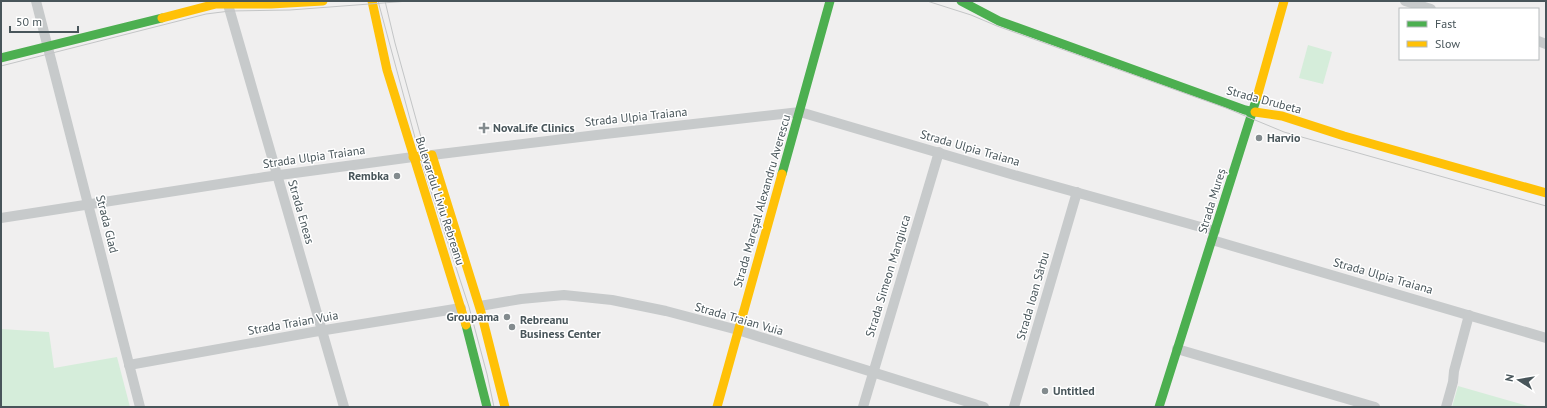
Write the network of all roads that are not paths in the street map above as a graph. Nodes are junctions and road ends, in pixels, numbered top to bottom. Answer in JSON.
{"nodes":[{"id":1,"x":36,"y":1,"type":"edge"},
{"id":2,"x":323,"y":1,"type":"edge"},
{"id":3,"x":372,"y":1,"type":"edge"},
{"id":4,"x":830,"y":1,"type":"edge"},
{"id":5,"x":961,"y":1,"type":"edge"},
{"id":6,"x":1284,"y":1,"type":"edge"},
{"id":7,"x":1405,"y":1,"type":"edge"},
{"id":8,"x":227,"y":3,"type":"edge"},
{"id":9,"x":973,"y":4,"type":"edge"},
{"id":10,"x":1428,"y":8,"type":"edge"},
{"id":11,"x":48,"y":46,"type":"junction"},
{"id":12,"x":1,"y":58,"type":"edge"},
{"id":13,"x":1252,"y":111,"type":"junction"},
{"id":14,"x":800,"y":112,"type":"junction"},
{"id":15,"x":939,"y":152,"type":"junction"},
{"id":16,"x":432,"y":155,"type":"junction"},
{"id":17,"x":413,"y":157,"type":"junction"},
{"id":18,"x":277,"y":175,"type":"junction"},
{"id":19,"x":1077,"y":192,"type":"junction"},
{"id":20,"x":1546,"y":193,"type":"edge"},
{"id":21,"x":88,"y":204,"type":"junction"},
{"id":22,"x":1,"y":218,"type":"edge"},
{"id":23,"x":1213,"y":235,"type":"junction"},
{"id":24,"x":480,"y":306,"type":"junction"},
{"id":25,"x":461,"y":308,"type":"junction"},
{"id":26,"x":1469,"y":315,"type":"junction"},
{"id":27,"x":322,"y":330,"type":"junction"},
{"id":28,"x":738,"y":330,"type":"junction"},
{"id":29,"x":1546,"y":338,"type":"edge"},
{"id":30,"x":1177,"y":349,"type":"junction"},
{"id":31,"x":129,"y":365,"type":"junction"},
{"id":32,"x":873,"y":372,"type":"junction"},
{"id":33,"x":140,"y":407,"type":"edge"},
{"id":34,"x":344,"y":407,"type":"edge"},
{"id":35,"x":487,"y":407,"type":"edge"},
{"id":36,"x":505,"y":407,"type":"edge"},
{"id":37,"x":717,"y":407,"type":"edge"},
{"id":38,"x":863,"y":407,"type":"edge"},
{"id":39,"x":984,"y":407,"type":"edge"},
{"id":40,"x":1014,"y":407,"type":"edge"},
{"id":41,"x":1159,"y":407,"type":"edge"},
{"id":42,"x":1375,"y":407,"type":"edge"},
{"id":43,"x":1446,"y":407,"type":"edge"}],
"edges":[{"from":1,"to":11,"type":"street","name":"Strada Glad"},
{"from":2,"to":8,"type":"street"},
{"from":3,"to":17,"type":"street","name":"Bulevardul Liviu Rebreanu"},
{"from":4,"to":14,"type":"street","name":"Strada Mareșal Alexandru Averescu"},
{"from":5,"to":9,"type":"street","name":"Strada Drubeta"},
{"from":6,"to":13,"type":"street","name":"Strada Mureș"},
{"from":7,"to":10,"type":"street"},
{"from":8,"to":11,"type":"street"},
{"from":8,"to":18,"type":"street","name":"Strada Eneas"},
{"from":9,"to":13,"type":"street","name":"Strada Drubeta"},
{"from":11,"to":12,"type":"street"},
{"from":11,"to":21,"type":"street","name":"Strada Glad"},
{"from":13,"to":20,"type":"street","name":"Strada Drubeta"},
{"from":13,"to":23,"type":"street","name":"Strada Mureș"},
{"from":14,"to":15,"type":"street","name":"Strada Ulpia Traiana"},
{"from":14,"to":16,"type":"street","name":"Strada Ulpia Traiana"},
{"from":14,"to":28,"type":"street","name":"Strada Mareșal Alexandru Averescu"},
{"from":15,"to":19,"type":"street","name":"Strada Ulpia Traiana"},
{"from":15,"to":32,"type":"street","name":"Strada Simeon Mangiuca"},
{"from":16,"to":17,"type":"street","name":"Strada Ulpia Traiana"},
{"from":16,"to":24,"type":"street","name":"Bulevardul Liviu Rebreanu"},
{"from":17,"to":18,"type":"street","name":"Strada Ulpia Traiana"},
{"from":17,"to":25,"type":"street","name":"Bulevardul Liviu Rebreanu"},
{"from":18,"to":21,"type":"street","name":"Strada Ulpia Traiana"},
{"from":18,"to":27,"type":"street","name":"Strada Eneas"},
{"from":19,"to":23,"type":"street","name":"Strada Ulpia Traiana"},
{"from":19,"to":40,"type":"street","name":"Strada Ioan Sârbu"},
{"from":21,"to":22,"type":"street","name":"Strada Ulpia Traiana"},
{"from":21,"to":31,"type":"street","name":"Strada Glad"},
{"from":23,"to":26,"type":"street","name":"Strada Ulpia Traiana"},
{"from":23,"to":30,"type":"street","name":"Strada Mureș"},
{"from":24,"to":28,"type":"street","name":"Strada Traian Vuia"},
{"from":24,"to":36,"type":"street","name":"Bulevardul Liviu Rebreanu"},
{"from":25,"to":27,"type":"street","name":"Strada Traian Vuia"},
{"from":25,"to":35,"type":"street","name":"Bulevardul Liviu Rebreanu"},
{"from":26,"to":29,"type":"street","name":"Strada Ulpia Traiana"},
{"from":26,"to":43,"type":"street"},
{"from":27,"to":31,"type":"street","name":"Strada Traian Vuia"},
{"from":27,"to":34,"type":"street","name":"Strada Eneas"},
{"from":28,"to":32,"type":"street","name":"Strada Traian Vuia"},
{"from":28,"to":37,"type":"street","name":"Strada Mareșal Alexandru Averescu"},
{"from":30,"to":41,"type":"street","name":"Strada Mureș"},
{"from":30,"to":42,"type":"street"},
{"from":31,"to":33,"type":"street","name":"Strada Glad"},
{"from":32,"to":38,"type":"street","name":"Strada Simeon Mangiuca"},
{"from":32,"to":39,"type":"street","name":"Strada Traian Vuia"}]}
